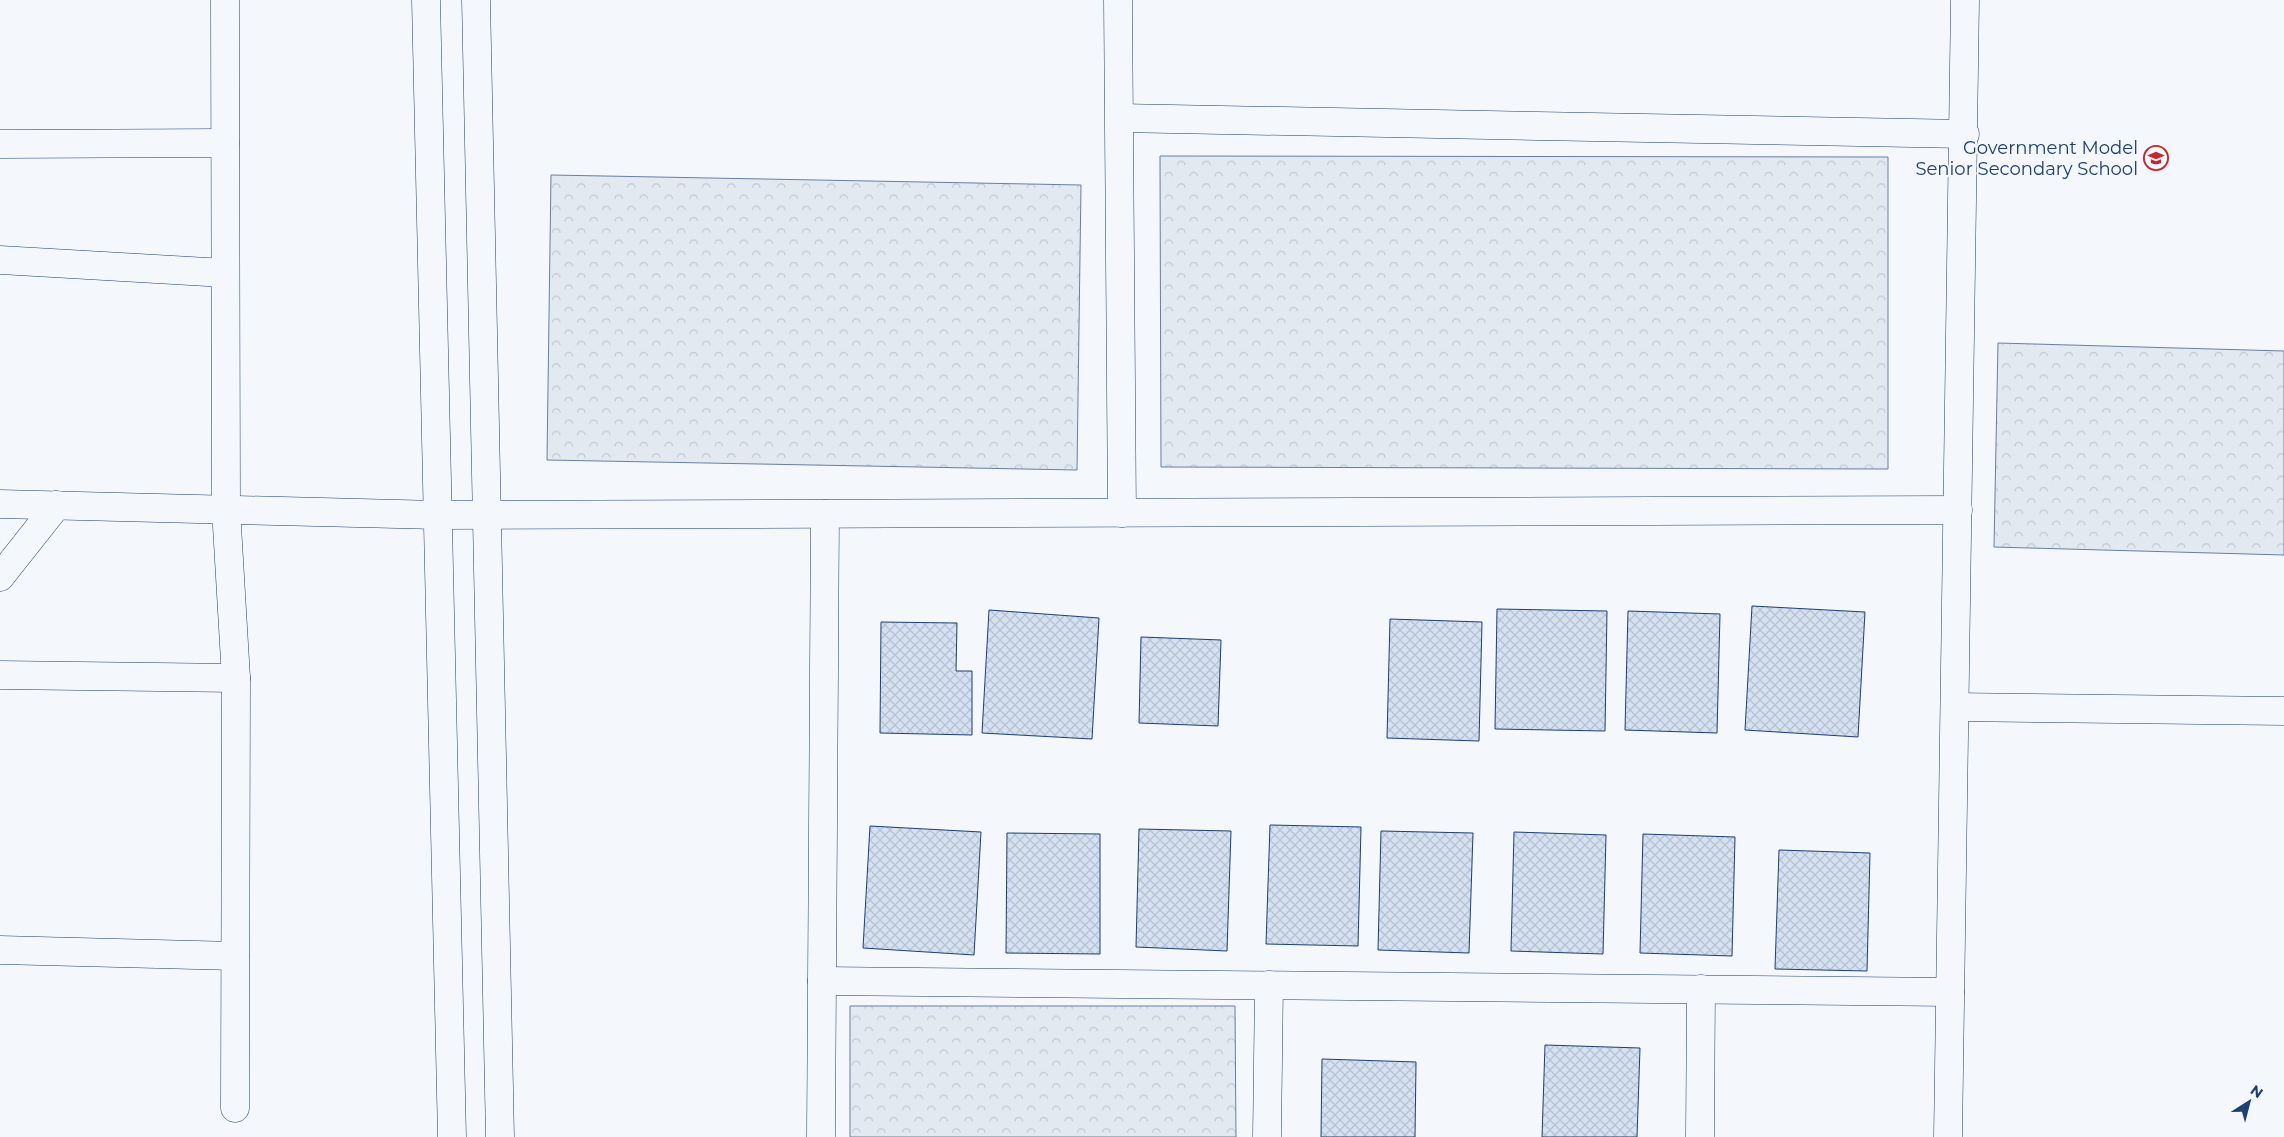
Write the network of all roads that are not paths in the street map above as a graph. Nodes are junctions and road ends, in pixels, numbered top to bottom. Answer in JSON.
{"nodes":[{"id":1,"x":225,"y":0,"type":"edge"},
{"id":2,"x":426,"y":0,"type":"edge"},
{"id":3,"x":476,"y":0,"type":"edge"},
{"id":4,"x":1118,"y":0,"type":"edge"},
{"id":5,"x":1965,"y":0,"type":"edge"},
{"id":6,"x":1120,"y":118,"type":"junction"},
{"id":7,"x":1964,"y":134,"type":"junction"},
{"id":8,"x":225,"y":143,"type":"junction"},
{"id":9,"x":0,"y":144,"type":"edge"},
{"id":10,"x":0,"y":260,"type":"edge"},
{"id":11,"x":226,"y":273,"type":"junction"},
{"id":12,"x":0,"y":504,"type":"edge"},
{"id":13,"x":57,"y":505,"type":"junction"},
{"id":14,"x":226,"y":509,"type":"junction"},
{"id":15,"x":1958,"y":510,"type":"junction"},
{"id":16,"x":1122,"y":513,"type":"junction"},
{"id":17,"x":825,"y":514,"type":"junction"},
{"id":18,"x":438,"y":515,"type":"junction"},
{"id":19,"x":487,"y":516,"type":"junction"},
{"id":20,"x":0,"y":577,"type":"edge"},
{"id":21,"x":0,"y":675,"type":"edge"},
{"id":22,"x":236,"y":678,"type":"junction"},
{"id":23,"x":1955,"y":707,"type":"junction"},
{"id":24,"x":2284,"y":711,"type":"edge"},
{"id":25,"x":0,"y":950,"type":"edge"},
{"id":26,"x":235,"y":956,"type":"junction"},
{"id":27,"x":822,"y":981,"type":"junction"},
{"id":28,"x":1269,"y":985,"type":"junction"},
{"id":29,"x":1701,"y":989,"type":"junction"},
{"id":30,"x":1950,"y":992,"type":"junction"},
{"id":31,"x":234,"y":1108,"type":"dead end"},
{"id":32,"x":452,"y":1137,"type":"edge"},
{"id":33,"x":500,"y":1137,"type":"edge"},
{"id":34,"x":821,"y":1137,"type":"edge"},
{"id":35,"x":1267,"y":1137,"type":"edge"},
{"id":36,"x":1700,"y":1137,"type":"edge"},
{"id":37,"x":1948,"y":1137,"type":"edge"}],
"edges":[{"from":1,"to":8,"type":"street"},
{"from":2,"to":18,"type":"street"},
{"from":3,"to":19,"type":"street"},
{"from":4,"to":6,"type":"street"},
{"from":5,"to":7,"type":"street"},
{"from":6,"to":7,"type":"street"},
{"from":6,"to":16,"type":"street"},
{"from":7,"to":15,"type":"street"},
{"from":8,"to":9,"type":"street"},
{"from":8,"to":11,"type":"street"},
{"from":10,"to":11,"type":"street"},
{"from":11,"to":14,"type":"street"},
{"from":12,"to":13,"type":"street"},
{"from":13,"to":14,"type":"street"},
{"from":13,"to":20,"type":"street"},
{"from":14,"to":18,"type":"street"},
{"from":14,"to":22,"type":"street"},
{"from":15,"to":16,"type":"street"},
{"from":15,"to":23,"type":"street"},
{"from":16,"to":17,"type":"street"},
{"from":17,"to":19,"type":"street"},
{"from":17,"to":27,"type":"street"},
{"from":18,"to":19,"type":"street"},
{"from":18,"to":32,"type":"street"},
{"from":19,"to":33,"type":"street"},
{"from":21,"to":22,"type":"street"},
{"from":22,"to":26,"type":"street"},
{"from":23,"to":24,"type":"street"},
{"from":23,"to":30,"type":"street"},
{"from":25,"to":26,"type":"street"},
{"from":26,"to":31,"type":"street"},
{"from":27,"to":28,"type":"street"},
{"from":27,"to":34,"type":"street"},
{"from":28,"to":29,"type":"street"},
{"from":28,"to":35,"type":"street"},
{"from":29,"to":30,"type":"street"},
{"from":29,"to":36,"type":"street"},
{"from":30,"to":37,"type":"street"}]}
